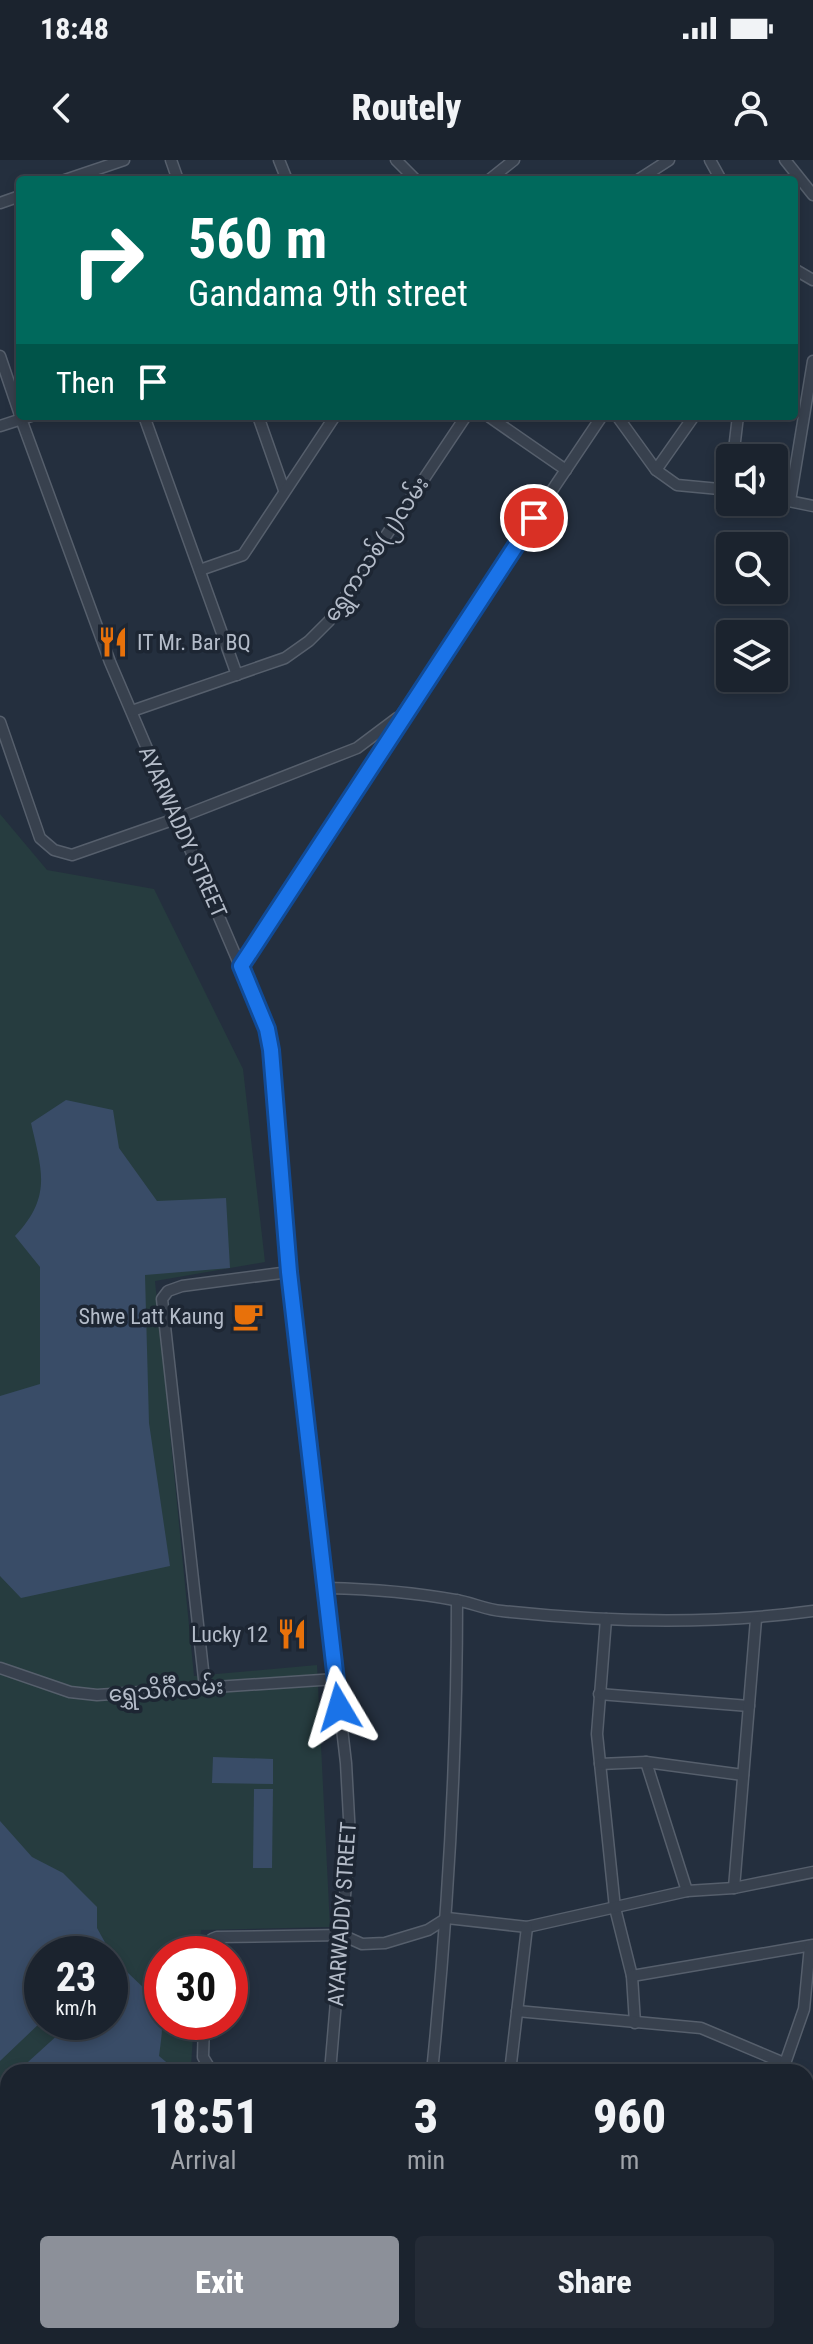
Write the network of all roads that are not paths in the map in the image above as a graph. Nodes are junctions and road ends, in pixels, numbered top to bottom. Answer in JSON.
{"nodes":[{"id":1,"x":124,"y":160,"type":"edge"},
{"id":2,"x":396,"y":160,"type":"edge"},
{"id":3,"x":514,"y":160,"type":"edge"},
{"id":4,"x":669,"y":160,"type":"edge"},
{"id":5,"x":785,"y":160,"type":"edge"},
{"id":6,"x":77,"y":176,"type":"edge"},
{"id":7,"x":412,"y":176,"type":"edge"},
{"id":8,"x":494,"y":176,"type":"edge"},
{"id":9,"x":644,"y":176,"type":"edge"},
{"id":10,"x":798,"y":176,"type":"edge"},
{"id":11,"x":798,"y":176,"type":"edge"},
{"id":12,"x":813,"y":195,"type":"edge"},
{"id":13,"x":0,"y":356,"type":"edge"},
{"id":14,"x":813,"y":361,"type":"edge"},
{"id":15,"x":16,"y":398,"type":"edge"},
{"id":16,"x":24,"y":420,"type":"edge"},
{"id":17,"x":145,"y":420,"type":"edge"},
{"id":18,"x":259,"y":420,"type":"edge"},
{"id":19,"x":332,"y":420,"type":"edge"},
{"id":20,"x":463,"y":420,"type":"edge"},
{"id":21,"x":494,"y":420,"type":"edge"},
{"id":22,"x":599,"y":420,"type":"edge"},
{"id":23,"x":620,"y":420,"type":"edge"},
{"id":24,"x":691,"y":420,"type":"edge"},
{"id":25,"x":738,"y":420,"type":"edge"},
{"id":26,"x":735,"y":444,"type":"edge"},
{"id":27,"x":566,"y":470,"type":"junction"},
{"id":28,"x":656,"y":470,"type":"junction"},
{"id":29,"x":716,"y":489,"type":"edge"},
{"id":30,"x":284,"y":490,"type":"junction"},
{"id":31,"x":790,"y":501,"type":"joint"},
{"id":32,"x":813,"y":506,"type":"edge"},
{"id":33,"x":200,"y":570,"type":"junction"},
{"id":34,"x":237,"y":675,"type":"junction"},
{"id":35,"x":132,"y":711,"type":"junction"},
{"id":36,"x":404,"y":711,"type":"junction"},
{"id":37,"x":0,"y":722,"type":"edge"},
{"id":38,"x":178,"y":818,"type":"junction"},
{"id":39,"x":241,"y":966,"type":"junction"},
{"id":40,"x":289,"y":1272,"type":"junction"},
{"id":41,"x":327,"y":1588,"type":"junction"},
{"id":42,"x":457,"y":1600,"type":"junction"},
{"id":43,"x":813,"y":1611,"type":"edge"},
{"id":44,"x":606,"y":1619,"type":"junction"},
{"id":45,"x":756,"y":1619,"type":"junction"},
{"id":46,"x":0,"y":1668,"type":"edge"},
{"id":47,"x":336,"y":1679,"type":"junction"},
{"id":48,"x":205,"y":1688,"type":"junction"},
{"id":49,"x":599,"y":1694,"type":"junction"},
{"id":50,"x":749,"y":1706,"type":"junction"},
{"id":51,"x":646,"y":1762,"type":"junction"},
{"id":52,"x":600,"y":1764,"type":"junction"},
{"id":53,"x":743,"y":1775,"type":"junction"},
{"id":54,"x":813,"y":1872,"type":"edge"},
{"id":55,"x":734,"y":1888,"type":"junction"},
{"id":56,"x":687,"y":1891,"type":"junction"},
{"id":57,"x":615,"y":1908,"type":"junction"},
{"id":58,"x":447,"y":1918,"type":"junction"},
{"id":59,"x":527,"y":1927,"type":"junction"},
{"id":60,"x":342,"y":1935,"type":"junction"},
{"id":61,"x":248,"y":1937,"type":"edge"},
{"id":62,"x":812,"y":1946,"type":"edge"},
{"id":63,"x":632,"y":1976,"type":"junction"},
{"id":64,"x":517,"y":2011,"type":"junction"},
{"id":65,"x":635,"y":2023,"type":"junction"},
{"id":66,"x":203,"y":2040,"type":"edge"},
{"id":67,"x":207,"y":2064,"type":"edge"},
{"id":68,"x":331,"y":2064,"type":"edge"},
{"id":69,"x":433,"y":2064,"type":"edge"},
{"id":70,"x":511,"y":2064,"type":"edge"},
{"id":71,"x":775,"y":2064,"type":"edge"},
{"id":72,"x":784,"y":2064,"type":"edge"}],
"edges":[{"from":1,"to":6,"type":"street"},
{"from":2,"to":7,"type":"street"},
{"from":3,"to":8,"type":"street"},
{"from":4,"to":9,"type":"street"},
{"from":5,"to":10,"type":"street"},
{"from":11,"to":12,"type":"street"},
{"from":13,"to":15,"type":"street","name":"AYARWADDY STREET"},
{"from":14,"to":31,"type":"street"},
{"from":16,"to":35,"type":"street","name":"AYARWADDY STREET"},
{"from":17,"to":33,"type":"street"},
{"from":18,"to":30,"type":"street"},
{"from":19,"to":30,"type":"street"},
{"from":20,"to":34,"type":"street","name":"ရွှေကသစ်(၂)လမ်း"},
{"from":21,"to":27,"type":"street"},
{"from":22,"to":27,"type":"street"},
{"from":23,"to":28,"type":"street"},
{"from":24,"to":28,"type":"street"},
{"from":25,"to":26,"type":"street"},
{"from":27,"to":36,"type":"street"},
{"from":28,"to":29,"type":"street"},
{"from":30,"to":33,"type":"street"},
{"from":31,"to":32,"type":"street"},
{"from":33,"to":34,"type":"street"},
{"from":34,"to":35,"type":"street","name":"ရွှေကသစ်(၂)လမ်း"},
{"from":35,"to":38,"type":"street","name":"AYARWADDY STREET"},
{"from":36,"to":38,"type":"street"},
{"from":36,"to":39,"type":"street"},
{"from":37,"to":38,"type":"street"},
{"from":38,"to":39,"type":"street","name":"AYARWADDY STREET"},
{"from":39,"to":40,"type":"street","name":"AYARWADDY STREET"},
{"from":40,"to":41,"type":"street","name":"AYARWADDY STREET"},
{"from":40,"to":48,"type":"street"},
{"from":41,"to":42,"type":"street"},
{"from":41,"to":47,"type":"street","name":"AYARWADDY STREET"},
{"from":42,"to":44,"type":"street"},
{"from":42,"to":58,"type":"street"},
{"from":43,"to":45,"type":"street"},
{"from":44,"to":45,"type":"street"},
{"from":44,"to":49,"type":"street"},
{"from":45,"to":50,"type":"street"},
{"from":46,"to":48,"type":"street","name":"ရွှေသိင်္ဂီလမ်း"},
{"from":47,"to":48,"type":"street","name":"ရွှေသိင်္ဂီလမ်း"},
{"from":47,"to":60,"type":"street","name":"AYARWADDY STREET"},
{"from":49,"to":50,"type":"street"},
{"from":49,"to":52,"type":"street"},
{"from":50,"to":53,"type":"street"},
{"from":51,"to":52,"type":"street"},
{"from":51,"to":53,"type":"street"},
{"from":51,"to":56,"type":"street"},
{"from":52,"to":57,"type":"street"},
{"from":53,"to":55,"type":"street"},
{"from":54,"to":55,"type":"street"},
{"from":55,"to":56,"type":"street"},
{"from":56,"to":57,"type":"street"},
{"from":57,"to":59,"type":"street"},
{"from":57,"to":63,"type":"street"},
{"from":58,"to":59,"type":"street"},
{"from":58,"to":60,"type":"street"},
{"from":58,"to":69,"type":"street"},
{"from":59,"to":64,"type":"street"},
{"from":60,"to":61,"type":"street"},
{"from":60,"to":68,"type":"street","name":"AYARWADDY STREET"},
{"from":62,"to":63,"type":"street"},
{"from":62,"to":72,"type":"street"},
{"from":63,"to":65,"type":"street"},
{"from":64,"to":65,"type":"street"},
{"from":64,"to":70,"type":"street"},
{"from":65,"to":71,"type":"street"},
{"from":66,"to":67,"type":"street"}]}
